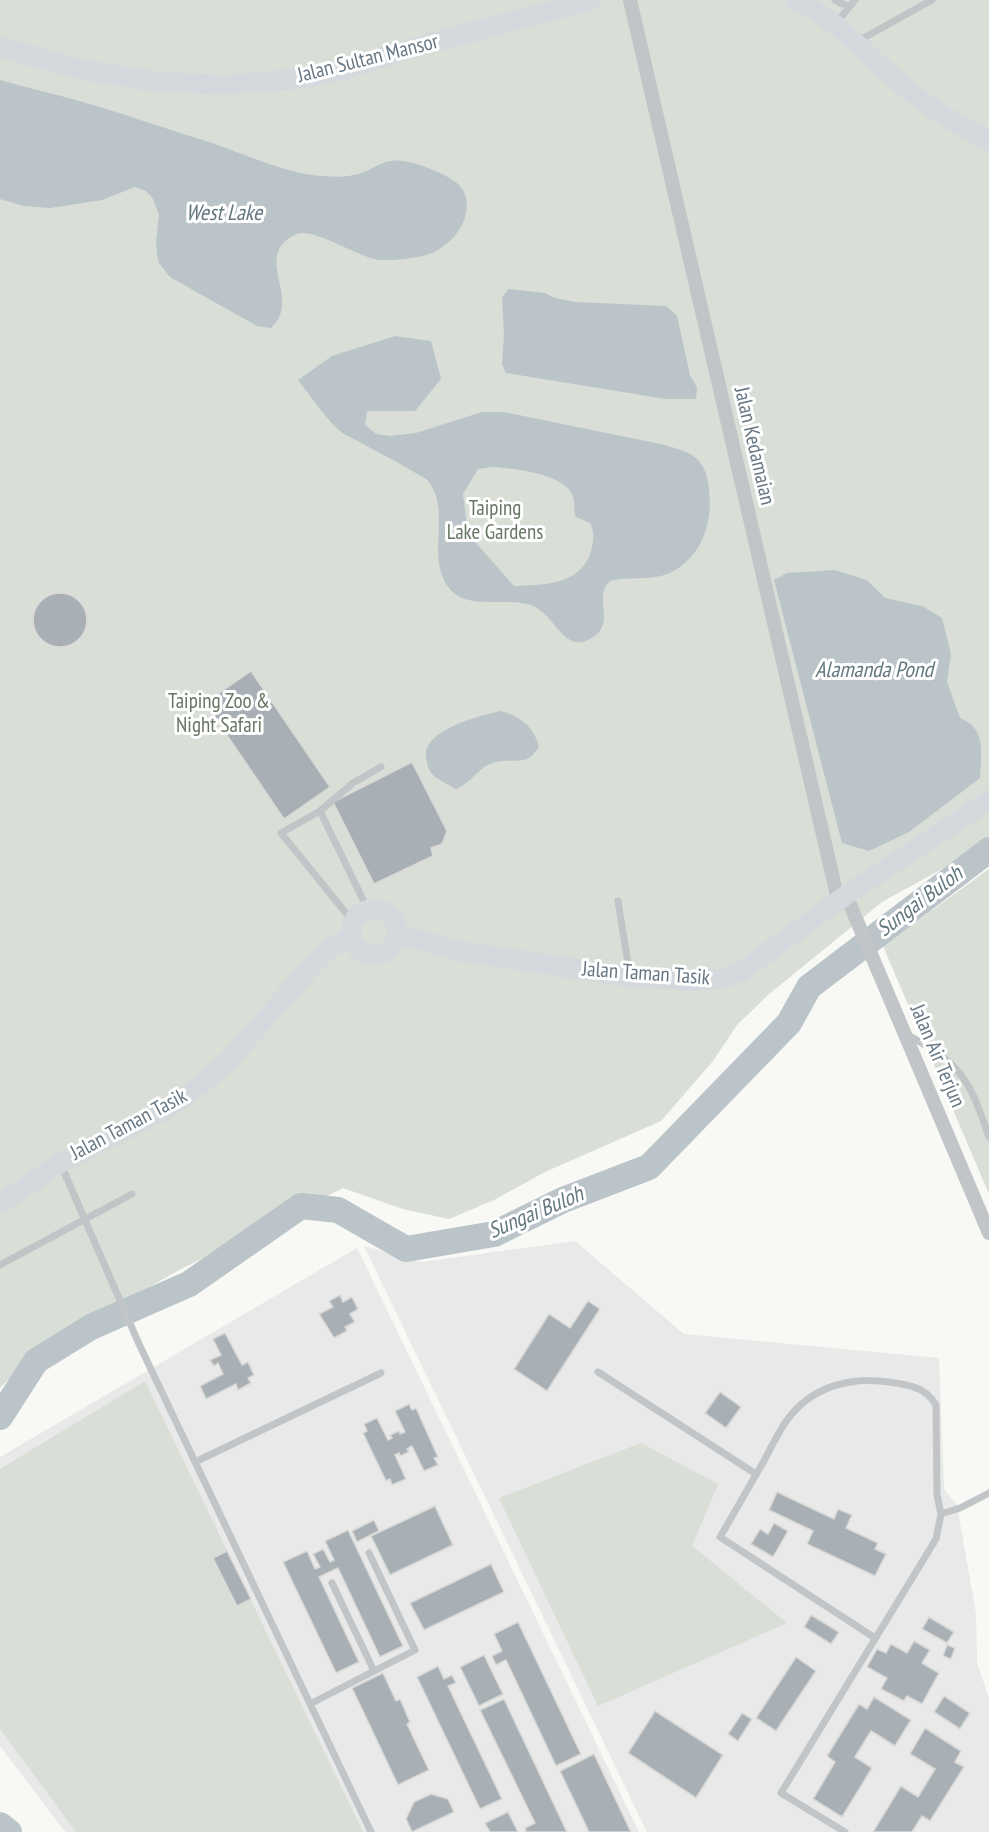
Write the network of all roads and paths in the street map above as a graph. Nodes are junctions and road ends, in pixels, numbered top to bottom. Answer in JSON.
{"nodes":[{"id":1,"x":592,"y":0,"type":"edge"},
{"id":2,"x":630,"y":0,"type":"edge"},
{"id":3,"x":795,"y":0,"type":"edge"},
{"id":4,"x":835,"y":0,"type":"edge"},
{"id":5,"x":855,"y":0,"type":"edge"},
{"id":6,"x":932,"y":0,"type":"edge"},
{"id":7,"x":849,"y":7,"type":"junction"},
{"id":8,"x":835,"y":25,"type":"junction"},
{"id":9,"x":856,"y":43,"type":"junction"},
{"id":10,"x":0,"y":47,"type":"edge"},
{"id":11,"x":989,"y":141,"type":"edge"},
{"id":12,"x":381,"y":767,"type":"dead end"},
{"id":13,"x":989,"y":800,"type":"edge"},
{"id":14,"x":320,"y":810,"type":"junction"},
{"id":15,"x":842,"y":898,"type":"junction"},
{"id":16,"x":618,"y":901,"type":"dead end"},
{"id":17,"x":358,"y":923,"type":"junction"},
{"id":18,"x":397,"y":934,"type":"junction"},
{"id":19,"x":630,"y":977,"type":"junction"},
{"id":20,"x":904,"y":1034,"type":"junction"},
{"id":21,"x":989,"y":1137,"type":"edge"},
{"id":22,"x":60,"y":1162,"type":"junction"},
{"id":23,"x":132,"y":1194,"type":"dead end"},
{"id":24,"x":0,"y":1204,"type":"edge"},
{"id":25,"x":84,"y":1219,"type":"junction"},
{"id":26,"x":989,"y":1233,"type":"edge"},
{"id":27,"x":0,"y":1265,"type":"edge"},
{"id":28,"x":598,"y":1372,"type":"dead end"},
{"id":29,"x":381,"y":1373,"type":"dead end"},
{"id":30,"x":195,"y":1462,"type":"junction"},
{"id":31,"x":756,"y":1474,"type":"junction"},
{"id":32,"x":989,"y":1493,"type":"edge"},
{"id":33,"x":941,"y":1514,"type":"junction"},
{"id":34,"x":369,"y":1553,"type":"dead end"},
{"id":35,"x":332,"y":1583,"type":"dead end"},
{"id":36,"x":875,"y":1638,"type":"junction"},
{"id":37,"x":374,"y":1671,"type":"junction"},
{"id":38,"x":310,"y":1704,"type":"junction"},
{"id":39,"x":371,"y":1832,"type":"edge"},
{"id":40,"x":845,"y":1832,"type":"edge"}],
"edges":[{"from":1,"to":10,"type":"street","name":"Jalan Sultan Mansor"},
{"from":2,"to":15,"type":"street","name":"Jalan Kedamaian"},
{"from":3,"to":8,"type":"street"},
{"from":4,"to":7,"type":"lane"},
{"from":5,"to":7,"type":"lane"},
{"from":6,"to":9,"type":"lane"},
{"from":7,"to":8,"type":"lane"},
{"from":8,"to":9,"type":"street"},
{"from":9,"to":11,"type":"street"},
{"from":12,"to":14,"type":"lane"},
{"from":13,"to":15,"type":"street","name":"Jalan Taman Tasik"},
{"from":14,"to":17,"type":"lane"},
{"from":14,"to":17,"type":"lane"},
{"from":15,"to":19,"type":"street","name":"Jalan Taman Tasik"},
{"from":15,"to":20,"type":"street","name":"Jalan Air Terjun"},
{"from":16,"to":19,"type":"lane"},
{"from":17,"to":18,"type":"street"},
{"from":17,"to":18,"type":"street"},
{"from":17,"to":22,"type":"street","name":"Jalan Taman Tasik"},
{"from":18,"to":19,"type":"street","name":"Jalan Taman Tasik"},
{"from":20,"to":21,"type":"lane"},
{"from":20,"to":26,"type":"street","name":"Jalan Air Terjun"},
{"from":22,"to":24,"type":"street","name":"Jalan Taman Tasik"},
{"from":22,"to":25,"type":"lane"},
{"from":23,"to":25,"type":"lane"},
{"from":25,"to":27,"type":"lane"},
{"from":25,"to":30,"type":"lane"},
{"from":28,"to":31,"type":"lane"},
{"from":29,"to":30,"type":"lane"},
{"from":30,"to":38,"type":"lane"},
{"from":31,"to":33,"type":"lane"},
{"from":31,"to":36,"type":"lane"},
{"from":32,"to":33,"type":"lane"},
{"from":33,"to":36,"type":"lane"},
{"from":34,"to":37,"type":"lane"},
{"from":35,"to":37,"type":"lane"},
{"from":36,"to":40,"type":"lane"},
{"from":37,"to":38,"type":"lane"},
{"from":38,"to":39,"type":"lane"}]}
